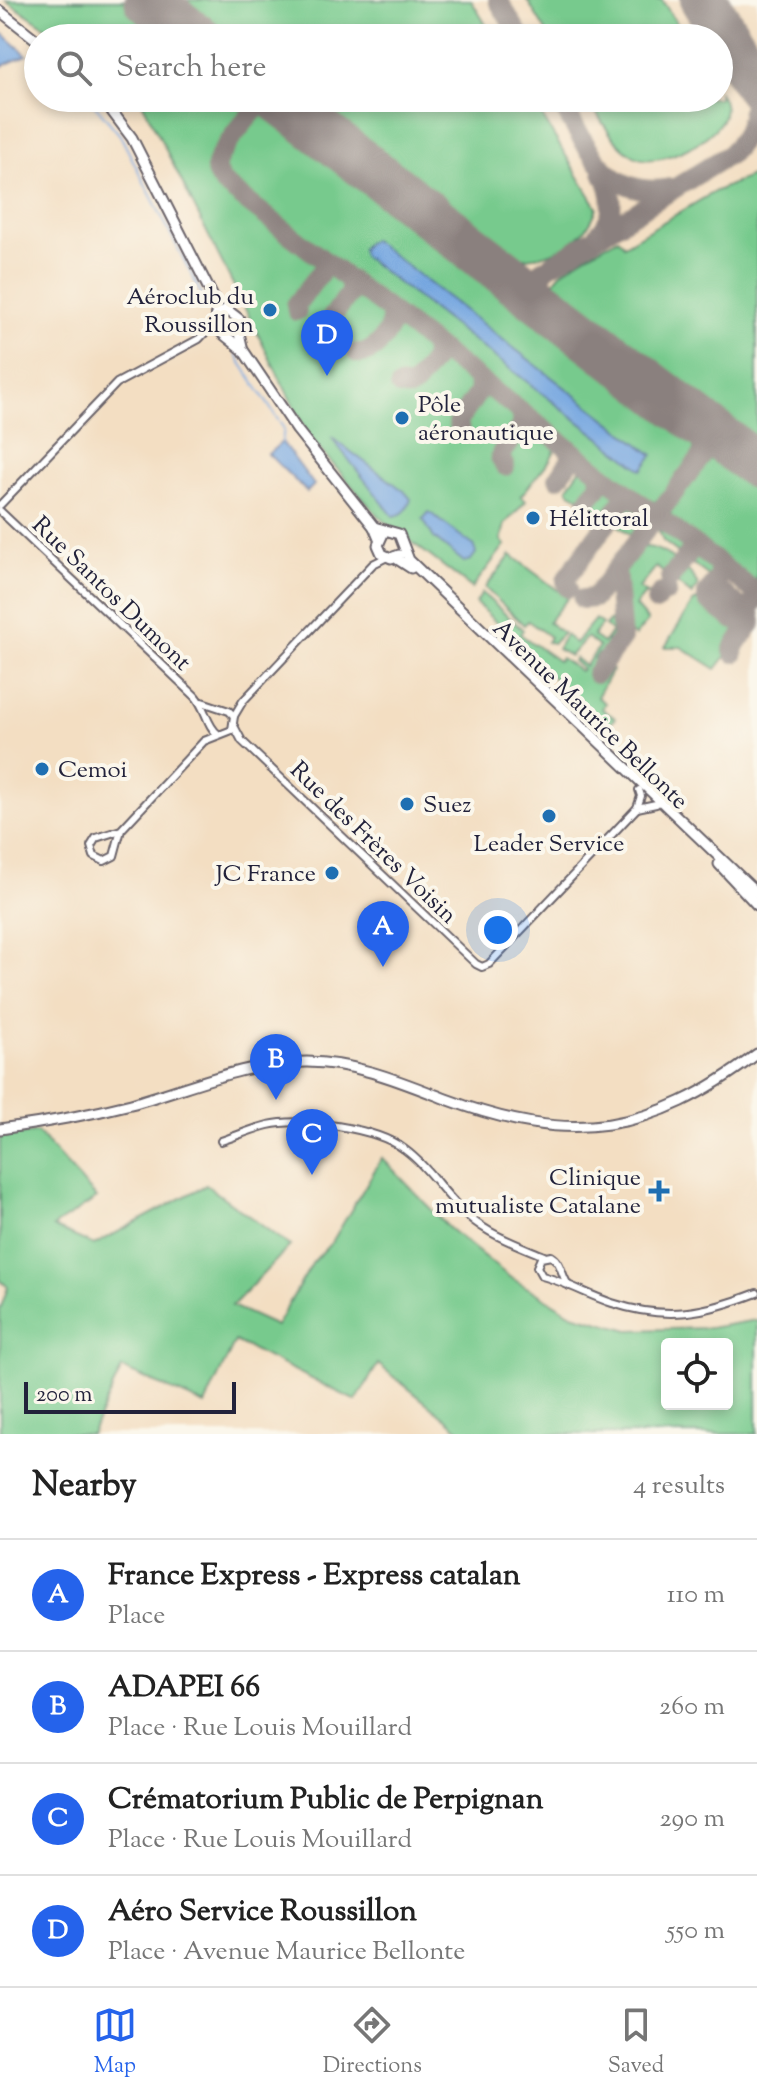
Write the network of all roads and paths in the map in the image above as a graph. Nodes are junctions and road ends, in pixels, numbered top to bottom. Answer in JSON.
{"nodes":[{"id":1,"x":0,"y":11,"type":"edge"},
{"id":2,"x":24,"y":30,"type":"edge"},
{"id":3,"x":112,"y":112,"type":"edge"},
{"id":4,"x":213,"y":297,"type":"junction"},
{"id":5,"x":229,"y":311,"type":"junction"},
{"id":6,"x":216,"y":320,"type":"junction"},
{"id":7,"x":238,"y":329,"type":"junction"},
{"id":8,"x":224,"y":334,"type":"junction"},
{"id":9,"x":199,"y":339,"type":"junction"},
{"id":10,"x":243,"y":350,"type":"junction"},
{"id":11,"x":0,"y":508,"type":"edge"},
{"id":12,"x":374,"y":527,"type":"junction"},
{"id":13,"x":388,"y":532,"type":"junction"},
{"id":14,"x":379,"y":544,"type":"junction"},
{"id":15,"x":403,"y":549,"type":"junction"},
{"id":16,"x":391,"y":557,"type":"junction"},
{"id":17,"x":373,"y":564,"type":"junction"},
{"id":18,"x":200,"y":701,"type":"junction"},
{"id":19,"x":243,"y":701,"type":"junction"},
{"id":20,"x":222,"y":710,"type":"junction"},
{"id":21,"x":234,"y":716,"type":"junction"},
{"id":22,"x":210,"y":723,"type":"junction"},
{"id":23,"x":234,"y":726,"type":"junction"},
{"id":24,"x":222,"y":734,"type":"junction"},
{"id":25,"x":204,"y":741,"type":"junction"},
{"id":26,"x":242,"y":741,"type":"junction"},
{"id":27,"x":639,"y":790,"type":"junction"},
{"id":28,"x":656,"y":804,"type":"junction"},
{"id":29,"x":637,"y":808,"type":"junction"},
{"id":30,"x":121,"y":830,"type":"junction"},
{"id":31,"x":107,"y":836,"type":"junction"},
{"id":32,"x":116,"y":845,"type":"junction"},
{"id":33,"x":757,"y":893,"type":"edge"},
{"id":34,"x":757,"y":905,"type":"edge"},
{"id":35,"x":757,"y":1054,"type":"edge"},
{"id":36,"x":0,"y":1129,"type":"edge"},
{"id":37,"x":221,"y":1141,"type":"dead end"},
{"id":38,"x":528,"y":1250,"type":"junction"},
{"id":39,"x":544,"y":1256,"type":"junction"},
{"id":40,"x":537,"y":1263,"type":"junction"},
{"id":41,"x":559,"y":1266,"type":"junction"},
{"id":42,"x":549,"y":1278,"type":"junction"},
{"id":43,"x":569,"y":1286,"type":"junction"},
{"id":44,"x":757,"y":1293,"type":"edge"}],
"edges":[{"from":1,"to":2,"type":"street"},
{"from":3,"to":4,"type":"street"},
{"from":4,"to":5,"type":"street"},
{"from":4,"to":6,"type":"street"},
{"from":5,"to":6,"type":"street"},
{"from":5,"to":7,"type":"street"},
{"from":6,"to":8,"type":"street"},
{"from":6,"to":9,"type":"street"},
{"from":7,"to":8,"type":"street"},
{"from":7,"to":10,"type":"street"},
{"from":8,"to":9,"type":"street"},
{"from":8,"to":10,"type":"street"},
{"from":9,"to":11,"type":"street"},
{"from":10,"to":12,"type":"street"},
{"from":11,"to":18,"type":"street","name":"Rue Santos Dumont"},
{"from":12,"to":13,"type":"street"},
{"from":12,"to":14,"type":"street"},
{"from":13,"to":14,"type":"street"},
{"from":13,"to":15,"type":"street"},
{"from":14,"to":16,"type":"street"},
{"from":14,"to":17,"type":"street"},
{"from":15,"to":16,"type":"street"},
{"from":15,"to":33,"type":"street","name":"Avenue Maurice Bellonte"},
{"from":16,"to":17,"type":"street"},
{"from":16,"to":27,"type":"street","name":"Avenue Maurice Bellonte"},
{"from":17,"to":19,"type":"street"},
{"from":18,"to":20,"type":"street","name":"Rue Santos Dumont"},
{"from":18,"to":22,"type":"street","name":"Rue Santos Dumont"},
{"from":19,"to":20,"type":"street"},
{"from":19,"to":21,"type":"street"},
{"from":20,"to":21,"type":"street","name":"Rue Santos Dumont"},
{"from":20,"to":22,"type":"street"},
{"from":21,"to":23,"type":"street"},
{"from":22,"to":24,"type":"street","name":"Rue Santos Dumont"},
{"from":22,"to":25,"type":"street"},
{"from":23,"to":24,"type":"street"},
{"from":23,"to":26,"type":"street","name":"Rue des Frères Voisin"},
{"from":24,"to":25,"type":"street"},
{"from":24,"to":26,"type":"street","name":"Rue des Frères Voisin"},
{"from":25,"to":30,"type":"street"},
{"from":26,"to":29,"type":"street","name":"Rue des Frères Voisin"},
{"from":27,"to":28,"type":"street","name":"Avenue Maurice Bellonte"},
{"from":27,"to":29,"type":"street"},
{"from":28,"to":29,"type":"street"},
{"from":28,"to":34,"type":"street","name":"Avenue Maurice Bellonte"},
{"from":30,"to":31,"type":"street"},
{"from":30,"to":32,"type":"street"},
{"from":31,"to":32,"type":"street"},
{"from":31,"to":32,"type":"street"},
{"from":35,"to":36,"type":"street"},
{"from":37,"to":38,"type":"street"},
{"from":38,"to":39,"type":"street"},
{"from":38,"to":40,"type":"street"},
{"from":39,"to":40,"type":"street"},
{"from":39,"to":41,"type":"street"},
{"from":40,"to":42,"type":"street"},
{"from":41,"to":42,"type":"street"},
{"from":41,"to":43,"type":"street"},
{"from":42,"to":43,"type":"street"},
{"from":43,"to":44,"type":"street"}]}
